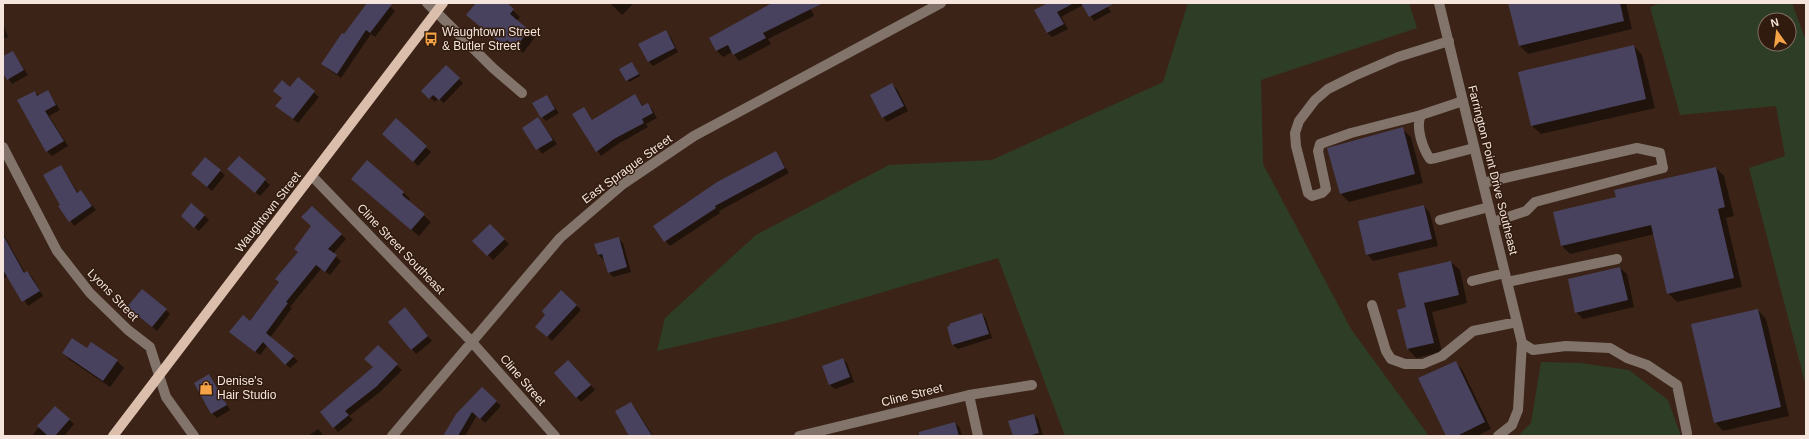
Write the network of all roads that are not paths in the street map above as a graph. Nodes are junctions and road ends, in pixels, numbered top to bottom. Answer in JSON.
{"nodes":[{"id":1,"x":427,"y":3,"type":"edge"},
{"id":2,"x":443,"y":3,"type":"edge"},
{"id":3,"x":941,"y":3,"type":"edge"},
{"id":4,"x":1439,"y":3,"type":"edge"},
{"id":5,"x":436,"y":11,"type":"junction"},
{"id":6,"x":1448,"y":41,"type":"junction"},
{"id":7,"x":522,"y":92,"type":"dead end"},
{"id":8,"x":1463,"y":102,"type":"junction"},
{"id":9,"x":1421,"y":115,"type":"junction"},
{"id":10,"x":3,"y":147,"type":"edge"},
{"id":11,"x":1474,"y":148,"type":"junction"},
{"id":12,"x":312,"y":176,"type":"junction"},
{"id":13,"x":1483,"y":183,"type":"junction"},
{"id":14,"x":1489,"y":207,"type":"junction"},
{"id":15,"x":1440,"y":220,"type":"dead end"},
{"id":16,"x":1493,"y":222,"type":"junction"},
{"id":17,"x":1617,"y":258,"type":"dead end"},
{"id":18,"x":1506,"y":278,"type":"junction"},
{"id":19,"x":1472,"y":281,"type":"dead end"},
{"id":20,"x":1372,"y":305,"type":"dead end"},
{"id":21,"x":1517,"y":322,"type":"junction"},
{"id":22,"x":472,"y":341,"type":"junction"},
{"id":23,"x":1522,"y":343,"type":"junction"},
{"id":24,"x":159,"y":375,"type":"junction"},
{"id":25,"x":1032,"y":385,"type":"dead end"},
{"id":26,"x":969,"y":395,"type":"junction"},
{"id":27,"x":1687,"y":433,"type":"dead end"},
{"id":28,"x":112,"y":436,"type":"edge"},
{"id":29,"x":194,"y":436,"type":"edge"},
{"id":30,"x":392,"y":436,"type":"edge"},
{"id":31,"x":555,"y":436,"type":"edge"},
{"id":32,"x":799,"y":436,"type":"edge"},
{"id":33,"x":978,"y":436,"type":"edge"},
{"id":34,"x":1498,"y":436,"type":"edge"}],
"edges":[{"from":1,"to":5,"type":"street"},
{"from":2,"to":5,"type":"main road","name":"Waughtown Street"},
{"from":3,"to":22,"type":"street","name":"East Sprague Street"},
{"from":4,"to":6,"type":"street","name":"Farrington Point Drive Southeast"},
{"from":5,"to":7,"type":"street"},
{"from":5,"to":12,"type":"main road","name":"Waughtown Street"},
{"from":6,"to":8,"type":"street","name":"Farrington Point Drive Southeast"},
{"from":6,"to":9,"type":"street"},
{"from":8,"to":9,"type":"street"},
{"from":8,"to":11,"type":"street","name":"Farrington Point Drive Southeast"},
{"from":9,"to":11,"type":"street"},
{"from":10,"to":24,"type":"street","name":"Lyons Street"},
{"from":11,"to":13,"type":"street","name":"Farrington Point Drive Southeast"},
{"from":12,"to":22,"type":"street","name":"Cline Street Southeast"},
{"from":12,"to":24,"type":"main road","name":"Waughtown Street"},
{"from":13,"to":14,"type":"street","name":"Farrington Point Drive Southeast"},
{"from":13,"to":16,"type":"street"},
{"from":14,"to":15,"type":"street"},
{"from":14,"to":16,"type":"street","name":"Farrington Point Drive Southeast"},
{"from":16,"to":18,"type":"street","name":"Farrington Point Drive Southeast"},
{"from":17,"to":18,"type":"street"},
{"from":18,"to":19,"type":"street"},
{"from":18,"to":21,"type":"street","name":"Farrington Point Drive Southeast"},
{"from":20,"to":21,"type":"street"},
{"from":21,"to":23,"type":"street","name":"Farrington Point Drive Southeast"},
{"from":22,"to":30,"type":"street","name":"East Sprague Street"},
{"from":22,"to":31,"type":"street","name":"Cline Street"},
{"from":23,"to":27,"type":"street"},
{"from":23,"to":34,"type":"street","name":"Farrington Point Drive Southeast"},
{"from":24,"to":28,"type":"main road","name":"Waughtown Street"},
{"from":24,"to":29,"type":"street","name":"Lyons Street"},
{"from":25,"to":26,"type":"street","name":"Cline Street"},
{"from":26,"to":32,"type":"street","name":"Cline Street"},
{"from":26,"to":33,"type":"street"}]}
